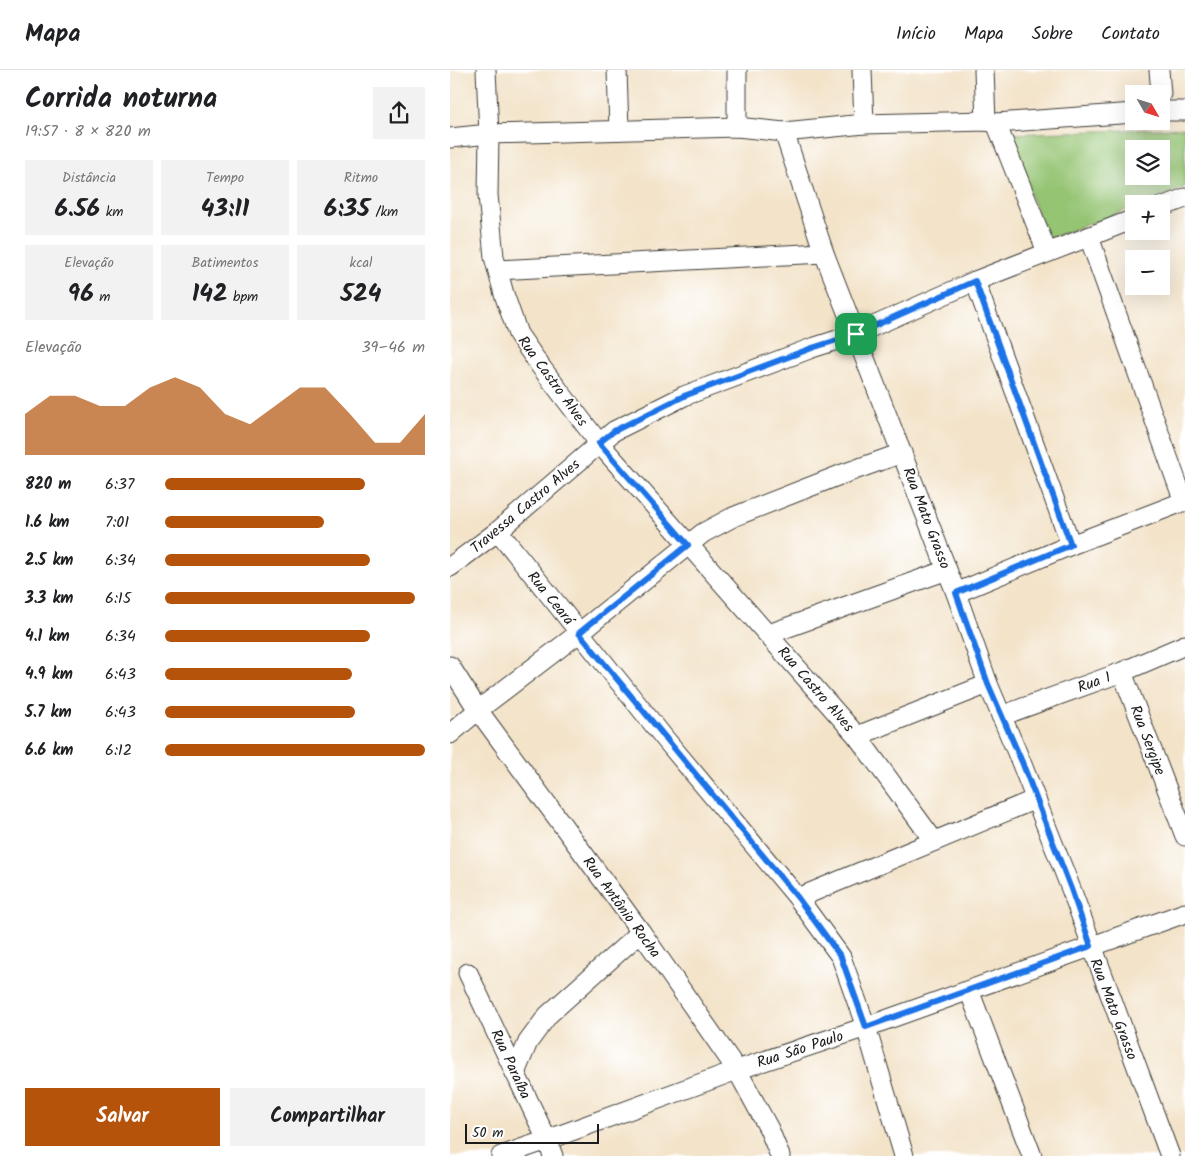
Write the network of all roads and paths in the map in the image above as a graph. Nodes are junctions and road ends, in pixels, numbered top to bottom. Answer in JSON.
{"nodes":[{"id":1,"x":486,"y":70,"type":"edge"},
{"id":2,"x":617,"y":70,"type":"edge"},
{"id":3,"x":737,"y":70,"type":"edge"},
{"id":4,"x":862,"y":70,"type":"edge"},
{"id":5,"x":984,"y":70,"type":"edge"},
{"id":6,"x":1159,"y":70,"type":"edge"},
{"id":7,"x":1160,"y":85,"type":"edge"},
{"id":8,"x":1170,"y":111,"type":"edge"},
{"id":9,"x":1185,"y":111,"type":"edge"},
{"id":10,"x":1125,"y":114,"type":"edge"},
{"id":11,"x":991,"y":122,"type":"junction"},
{"id":12,"x":864,"y":124,"type":"junction"},
{"id":13,"x":737,"y":127,"type":"junction"},
{"id":14,"x":619,"y":130,"type":"junction"},
{"id":15,"x":784,"y":132,"type":"junction"},
{"id":16,"x":489,"y":134,"type":"junction"},
{"id":17,"x":450,"y":138,"type":"edge"},
{"id":18,"x":1185,"y":198,"type":"edge"},
{"id":19,"x":1170,"y":204,"type":"edge"},
{"id":20,"x":1125,"y":223,"type":"edge"},
{"id":21,"x":1089,"y":237,"type":"junction"},
{"id":22,"x":1047,"y":252,"type":"junction"},
{"id":23,"x":824,"y":253,"type":"junction"},
{"id":24,"x":498,"y":270,"type":"junction"},
{"id":25,"x":975,"y":281,"type":"junction"},
{"id":26,"x":856,"y":334,"type":"junction"},
{"id":27,"x":599,"y":443,"type":"junction"},
{"id":28,"x":902,"y":453,"type":"junction"},
{"id":29,"x":1185,"y":502,"type":"edge"},
{"id":30,"x":498,"y":531,"type":"junction"},
{"id":31,"x":691,"y":543,"type":"junction"},
{"id":32,"x":1071,"y":545,"type":"junction"},
{"id":33,"x":450,"y":567,"type":"edge"},
{"id":34,"x":947,"y":570,"type":"junction"},
{"id":35,"x":956,"y":593,"type":"junction"},
{"id":36,"x":579,"y":633,"type":"junction"},
{"id":37,"x":769,"y":634,"type":"junction"},
{"id":38,"x":1185,"y":645,"type":"edge"},
{"id":39,"x":450,"y":666,"type":"edge"},
{"id":40,"x":1122,"y":672,"type":"junction"},
{"id":41,"x":988,"y":684,"type":"junction"},
{"id":42,"x":478,"y":710,"type":"junction"},
{"id":43,"x":1002,"y":716,"type":"junction"},
{"id":44,"x":450,"y":734,"type":"edge"},
{"id":45,"x":857,"y":736,"type":"junction"},
{"id":46,"x":1036,"y":799,"type":"junction"},
{"id":47,"x":1185,"y":836,"type":"edge"},
{"id":48,"x":934,"y":840,"type":"junction"},
{"id":49,"x":798,"y":898,"type":"junction"},
{"id":50,"x":1185,"y":913,"type":"edge"},
{"id":51,"x":640,"y":932,"type":"junction"},
{"id":52,"x":1091,"y":946,"type":"junction"},
{"id":53,"x":468,"y":973,"type":"dead end"},
{"id":54,"x":969,"y":990,"type":"junction"},
{"id":55,"x":866,"y":1027,"type":"junction"},
{"id":56,"x":736,"y":1070,"type":"junction"},
{"id":57,"x":515,"y":1073,"type":"junction"},
{"id":58,"x":550,"y":1148,"type":"edge"},
{"id":59,"x":501,"y":1156,"type":"edge"},
{"id":60,"x":780,"y":1156,"type":"edge"},
{"id":61,"x":904,"y":1156,"type":"edge"},
{"id":62,"x":1032,"y":1156,"type":"edge"},
{"id":63,"x":1170,"y":1156,"type":"edge"}],
"edges":[{"from":1,"to":16,"type":"street","name":"Rua Castro Alves"},
{"from":2,"to":14,"type":"street"},
{"from":3,"to":13,"type":"street"},
{"from":4,"to":12,"type":"street"},
{"from":5,"to":11,"type":"street"},
{"from":6,"to":7,"type":"street"},
{"from":8,"to":9,"type":"street"},
{"from":10,"to":11,"type":"street"},
{"from":11,"to":12,"type":"street"},
{"from":11,"to":22,"type":"street"},
{"from":12,"to":15,"type":"street"},
{"from":13,"to":14,"type":"street"},
{"from":13,"to":15,"type":"street"},
{"from":14,"to":16,"type":"street"},
{"from":15,"to":23,"type":"street","name":"Rua Mato Grasso"},
{"from":16,"to":17,"type":"street"},
{"from":16,"to":24,"type":"street","name":"Rua Castro Alves"},
{"from":18,"to":19,"type":"street"},
{"from":20,"to":21,"type":"street","name":"Travessa Castro Alves"},
{"from":21,"to":22,"type":"street","name":"Travessa Castro Alves"},
{"from":21,"to":29,"type":"street"},
{"from":22,"to":25,"type":"street","name":"Travessa Castro Alves"},
{"from":23,"to":24,"type":"street"},
{"from":23,"to":26,"type":"street","name":"Rua Mato Grasso"},
{"from":24,"to":27,"type":"street","name":"Rua Castro Alves"},
{"from":25,"to":26,"type":"street","name":"Travessa Castro Alves"},
{"from":25,"to":32,"type":"street"},
{"from":26,"to":27,"type":"street","name":"Travessa Castro Alves"},
{"from":26,"to":28,"type":"street","name":"Rua Mato Grasso"},
{"from":27,"to":30,"type":"street","name":"Travessa Castro Alves"},
{"from":27,"to":31,"type":"street","name":"Rua Castro Alves"},
{"from":28,"to":31,"type":"street"},
{"from":28,"to":34,"type":"street","name":"Rua Mato Grasso"},
{"from":29,"to":32,"type":"street"},
{"from":30,"to":33,"type":"street","name":"Travessa Castro Alves"},
{"from":30,"to":36,"type":"street","name":"Rua Ceará"},
{"from":31,"to":36,"type":"street"},
{"from":31,"to":37,"type":"street","name":"Rua Castro Alves"},
{"from":32,"to":35,"type":"street"},
{"from":34,"to":35,"type":"street","name":"Rua Mato Grasso"},
{"from":34,"to":37,"type":"street"},
{"from":35,"to":41,"type":"street","name":"Rua Mato Grasso"},
{"from":36,"to":42,"type":"street"},
{"from":36,"to":49,"type":"street","name":"Rua Ceará"},
{"from":37,"to":45,"type":"street","name":"Rua Castro Alves"},
{"from":38,"to":40,"type":"street","name":"Rua 1"},
{"from":39,"to":42,"type":"street","name":"Rua Antônio Rocha"},
{"from":40,"to":43,"type":"street","name":"Rua 1"},
{"from":40,"to":47,"type":"street","name":"Rua Sergipe"},
{"from":41,"to":43,"type":"street","name":"Rua Mato Grasso"},
{"from":41,"to":45,"type":"street"},
{"from":42,"to":44,"type":"street"},
{"from":42,"to":51,"type":"street","name":"Rua Antônio Rocha"},
{"from":43,"to":46,"type":"street","name":"Rua Mato Grasso"},
{"from":45,"to":48,"type":"street","name":"Rua Castro Alves"},
{"from":46,"to":48,"type":"street"},
{"from":46,"to":52,"type":"street","name":"Rua Mato Grasso"},
{"from":48,"to":49,"type":"street"},
{"from":49,"to":55,"type":"street","name":"Rua Ceará"},
{"from":50,"to":52,"type":"street","name":"Rua São Paulo"},
{"from":51,"to":56,"type":"street","name":"Rua Antônio Rocha"},
{"from":51,"to":57,"type":"street"},
{"from":52,"to":54,"type":"street","name":"Rua São Paulo"},
{"from":52,"to":63,"type":"street","name":"Rua Mato Grasso"},
{"from":53,"to":57,"type":"street","name":"Rua Paraíba"},
{"from":54,"to":55,"type":"street","name":"Rua São Paulo"},
{"from":54,"to":62,"type":"street"},
{"from":55,"to":56,"type":"street","name":"Rua São Paulo"},
{"from":55,"to":61,"type":"street","name":"Rua Ceará"},
{"from":56,"to":58,"type":"street","name":"Rua São Paulo"},
{"from":56,"to":60,"type":"street","name":"Rua Antônio Rocha"},
{"from":57,"to":58,"type":"street","name":"Rua Paraíba"},
{"from":58,"to":59,"type":"street","name":"Rua São Paulo"}]}
